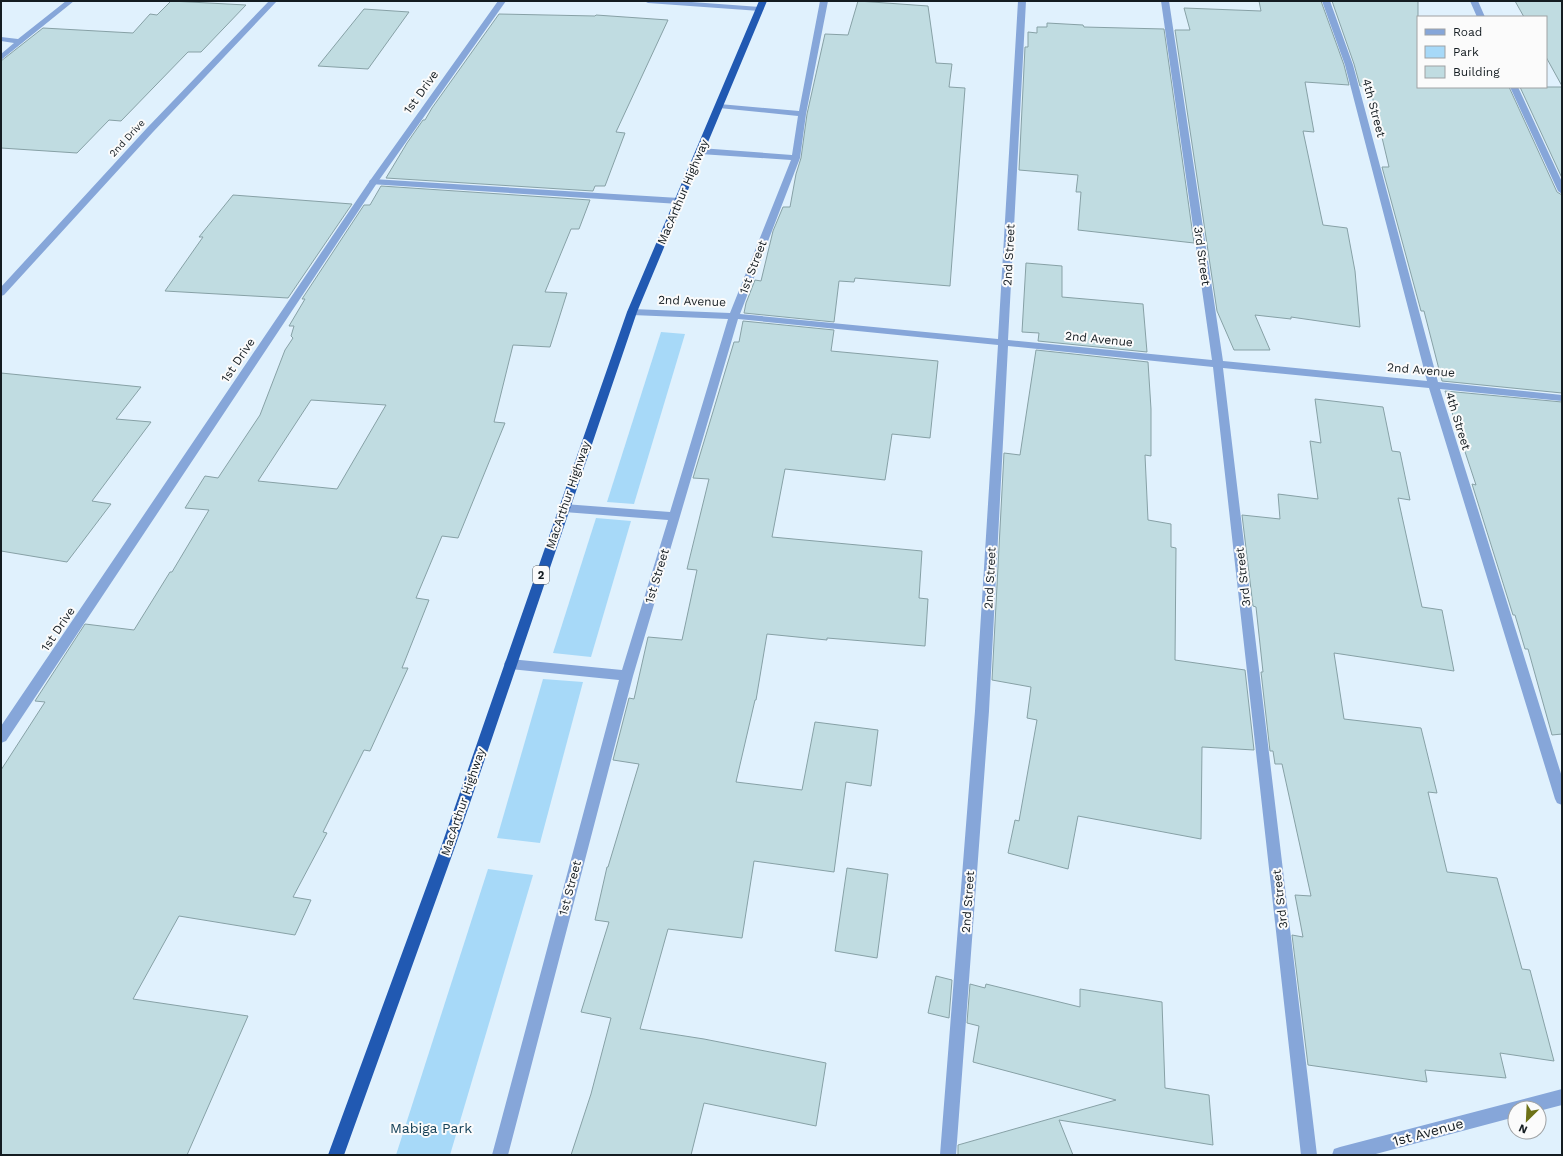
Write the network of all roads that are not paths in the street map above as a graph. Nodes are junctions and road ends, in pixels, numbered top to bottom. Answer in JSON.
{"nodes":[{"id":1,"x":70,"y":1,"type":"edge"},
{"id":2,"x":273,"y":1,"type":"edge"},
{"id":3,"x":502,"y":1,"type":"edge"},
{"id":4,"x":648,"y":1,"type":"edge"},
{"id":5,"x":824,"y":1,"type":"edge"},
{"id":6,"x":1022,"y":1,"type":"edge"},
{"id":7,"x":1165,"y":1,"type":"edge"},
{"id":8,"x":1326,"y":1,"type":"edge"},
{"id":9,"x":1474,"y":1,"type":"edge"},
{"id":10,"x":762,"y":5,"type":"edge"},
{"id":11,"x":1481,"y":16,"type":"edge"},
{"id":12,"x":1,"y":39,"type":"edge"},
{"id":13,"x":20,"y":41,"type":"junction"},
{"id":14,"x":1,"y":58,"type":"edge"},
{"id":15,"x":1514,"y":88,"type":"edge"},
{"id":16,"x":719,"y":106,"type":"junction"},
{"id":17,"x":802,"y":114,"type":"junction"},
{"id":18,"x":700,"y":151,"type":"junction"},
{"id":19,"x":796,"y":158,"type":"junction"},
{"id":20,"x":373,"y":182,"type":"junction"},
{"id":21,"x":1562,"y":191,"type":"edge"},
{"id":22,"x":679,"y":201,"type":"junction"},
{"id":23,"x":1,"y":293,"type":"edge"},
{"id":24,"x":632,"y":312,"type":"junction"},
{"id":25,"x":734,"y":316,"type":"junction"},
{"id":26,"x":1004,"y":343,"type":"junction"},
{"id":27,"x":1218,"y":364,"type":"junction"},
{"id":28,"x":1433,"y":384,"type":"junction"},
{"id":29,"x":1562,"y":398,"type":"edge"},
{"id":30,"x":564,"y":508,"type":"junction"},
{"id":31,"x":675,"y":516,"type":"junction"},
{"id":32,"x":510,"y":664,"type":"junction"},
{"id":33,"x":627,"y":676,"type":"junction"},
{"id":34,"x":1,"y":737,"type":"edge"},
{"id":35,"x":1562,"y":799,"type":"edge"},
{"id":36,"x":1562,"y":1096,"type":"edge"},
{"id":37,"x":1547,"y":1100,"type":"edge"},
{"id":38,"x":1507,"y":1111,"type":"edge"},
{"id":39,"x":336,"y":1155,"type":"edge"},
{"id":40,"x":500,"y":1155,"type":"edge"},
{"id":41,"x":948,"y":1155,"type":"edge"},
{"id":42,"x":1309,"y":1155,"type":"edge"},
{"id":43,"x":1340,"y":1155,"type":"edge"}],
"edges":[{"from":1,"to":13,"type":"street"},
{"from":2,"to":23,"type":"street","name":"2nd Drive"},
{"from":3,"to":20,"type":"street","name":"1st Drive"},
{"from":4,"to":10,"type":"street"},
{"from":5,"to":17,"type":"street","name":"1st Street"},
{"from":6,"to":26,"type":"street","name":"2nd Street"},
{"from":7,"to":27,"type":"street","name":"3rd Street"},
{"from":8,"to":28,"type":"street","name":"4th Street"},
{"from":9,"to":11,"type":"street"},
{"from":10,"to":16,"type":"highway","name":"MacArthur Highway","number":"2"},
{"from":12,"to":13,"type":"street"},
{"from":13,"to":14,"type":"street"},
{"from":15,"to":21,"type":"street"},
{"from":16,"to":17,"type":"street"},
{"from":16,"to":18,"type":"highway","name":"MacArthur Highway","number":"2"},
{"from":17,"to":19,"type":"street","name":"1st Street"},
{"from":18,"to":19,"type":"street"},
{"from":18,"to":22,"type":"highway","name":"MacArthur Highway","number":"2"},
{"from":19,"to":25,"type":"street","name":"1st Street"},
{"from":20,"to":22,"type":"street"},
{"from":20,"to":34,"type":"street","name":"1st Drive"},
{"from":22,"to":24,"type":"highway","name":"MacArthur Highway","number":"2"},
{"from":24,"to":25,"type":"street","name":"2nd Avenue"},
{"from":24,"to":30,"type":"highway","name":"MacArthur Highway","number":"2"},
{"from":25,"to":26,"type":"street","name":"2nd Avenue"},
{"from":25,"to":31,"type":"street","name":"1st Street"},
{"from":26,"to":27,"type":"street","name":"2nd Avenue"},
{"from":26,"to":41,"type":"street","name":"2nd Street"},
{"from":27,"to":28,"type":"street","name":"2nd Avenue"},
{"from":27,"to":42,"type":"street","name":"3rd Street"},
{"from":28,"to":29,"type":"street","name":"2nd Avenue"},
{"from":28,"to":35,"type":"street","name":"4th Street"},
{"from":30,"to":31,"type":"street"},
{"from":30,"to":32,"type":"highway","name":"MacArthur Highway","number":"2"},
{"from":31,"to":33,"type":"street","name":"1st Street"},
{"from":32,"to":33,"type":"street"},
{"from":32,"to":39,"type":"highway","name":"MacArthur Highway","number":"2"},
{"from":33,"to":40,"type":"street","name":"1st Street"},
{"from":36,"to":37,"type":"street"},
{"from":38,"to":43,"type":"street","name":"1st Avenue"}]}
